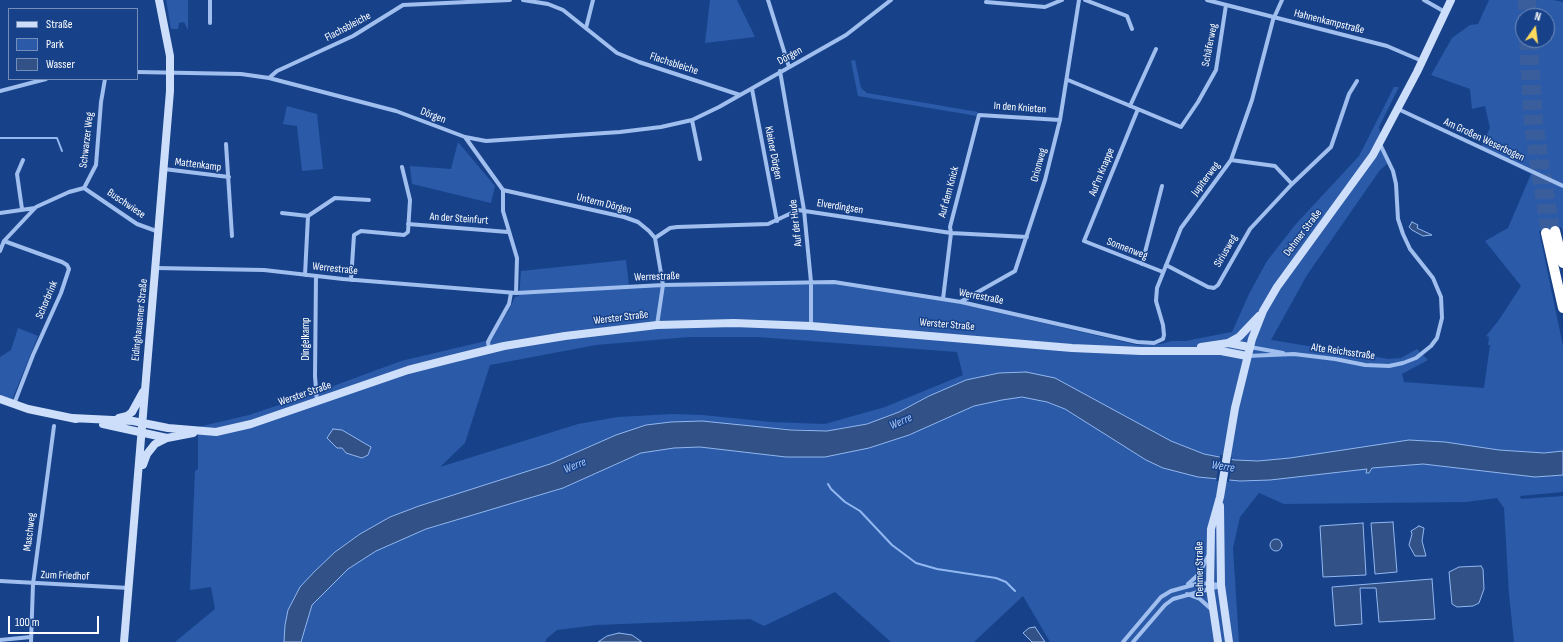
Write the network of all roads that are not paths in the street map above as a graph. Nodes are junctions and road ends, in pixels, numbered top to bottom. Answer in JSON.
{"nodes":[{"id":1,"x":159,"y":0,"type":"edge"},
{"id":2,"x":210,"y":0,"type":"edge"},
{"id":3,"x":400,"y":0,"type":"edge"},
{"id":4,"x":510,"y":0,"type":"edge"},
{"id":5,"x":523,"y":0,"type":"edge"},
{"id":6,"x":593,"y":0,"type":"edge"},
{"id":7,"x":768,"y":0,"type":"edge"},
{"id":8,"x":891,"y":0,"type":"edge"},
{"id":9,"x":1062,"y":0,"type":"edge"},
{"id":10,"x":1079,"y":0,"type":"edge"},
{"id":11,"x":1085,"y":0,"type":"edge"},
{"id":12,"x":1207,"y":0,"type":"edge"},
{"id":13,"x":1282,"y":0,"type":"edge"},
{"id":14,"x":1424,"y":0,"type":"edge"},
{"id":15,"x":1452,"y":0,"type":"edge"},
{"id":16,"x":986,"y":2,"type":"dead end"},
{"id":17,"x":403,"y":5,"type":"junction"},
{"id":18,"x":1226,"y":5,"type":"junction"},
{"id":19,"x":1445,"y":12,"type":"junction"},
{"id":20,"x":1274,"y":17,"type":"junction"},
{"id":21,"x":210,"y":23,"type":"dead end"},
{"id":22,"x":586,"y":28,"type":"junction"},
{"id":23,"x":1132,"y":29,"type":"dead end"},
{"id":24,"x":1156,"y":49,"type":"dead end"},
{"id":25,"x":1422,"y":61,"type":"junction"},
{"id":26,"x":789,"y":67,"type":"junction"},
{"id":27,"x":780,"y":71,"type":"junction"},
{"id":28,"x":138,"y":72,"type":"edge"},
{"id":29,"x":171,"y":72,"type":"junction"},
{"id":30,"x":269,"y":78,"type":"junction"},
{"id":31,"x":42,"y":80,"type":"edge"},
{"id":32,"x":105,"y":80,"type":"edge"},
{"id":33,"x":1068,"y":80,"type":"junction"},
{"id":34,"x":1357,"y":81,"type":"dead end"},
{"id":35,"x":752,"y":89,"type":"junction"},
{"id":36,"x":0,"y":91,"type":"edge"},
{"id":37,"x":740,"y":95,"type":"junction"},
{"id":38,"x":1130,"y":106,"type":"junction"},
{"id":39,"x":1138,"y":109,"type":"junction"},
{"id":40,"x":1398,"y":109,"type":"junction"},
{"id":41,"x":979,"y":115,"type":"joint"},
{"id":42,"x":692,"y":120,"type":"junction"},
{"id":43,"x":1060,"y":120,"type":"junction"},
{"id":44,"x":465,"y":137,"type":"junction"},
{"id":45,"x":226,"y":144,"type":"dead end"},
{"id":46,"x":1379,"y":144,"type":"junction"},
{"id":47,"x":700,"y":159,"type":"dead end"},
{"id":48,"x":23,"y":160,"type":"dead end"},
{"id":49,"x":1231,"y":160,"type":"junction"},
{"id":50,"x":402,"y":167,"type":"dead end"},
{"id":51,"x":164,"y":170,"type":"junction"},
{"id":52,"x":229,"y":178,"type":"junction"},
{"id":53,"x":1292,"y":184,"type":"junction"},
{"id":54,"x":1162,"y":186,"type":"dead end"},
{"id":55,"x":1563,"y":186,"type":"edge"},
{"id":56,"x":84,"y":188,"type":"junction"},
{"id":57,"x":503,"y":190,"type":"junction"},
{"id":58,"x":369,"y":200,"type":"dead end"},
{"id":59,"x":36,"y":208,"type":"junction"},
{"id":60,"x":22,"y":209,"type":"junction"},
{"id":61,"x":804,"y":210,"type":"junction"},
{"id":62,"x":0,"y":213,"type":"edge"},
{"id":63,"x":282,"y":213,"type":"dead end"},
{"id":64,"x":308,"y":216,"type":"junction"},
{"id":65,"x":777,"y":220,"type":"junction"},
{"id":66,"x":408,"y":224,"type":"junction"},
{"id":67,"x":159,"y":232,"type":"junction"},
{"id":68,"x":508,"y":232,"type":"junction"},
{"id":69,"x":951,"y":233,"type":"junction"},
{"id":70,"x":232,"y":236,"type":"dead end"},
{"id":71,"x":1028,"y":237,"type":"junction"},
{"id":72,"x":655,"y":238,"type":"junction"},
{"id":73,"x":4,"y":241,"type":"junction"},
{"id":74,"x":1084,"y":242,"type":"joint"},
{"id":75,"x":0,"y":251,"type":"edge"},
{"id":76,"x":1563,"y":263,"type":"edge"},
{"id":77,"x":1142,"y":264,"type":"junction"},
{"id":78,"x":1166,"y":265,"type":"junction"},
{"id":79,"x":156,"y":268,"type":"junction"},
{"id":80,"x":1163,"y":272,"type":"junction"},
{"id":81,"x":305,"y":275,"type":"junction"},
{"id":82,"x":316,"y":276,"type":"junction"},
{"id":83,"x":351,"y":280,"type":"junction"},
{"id":84,"x":811,"y":282,"type":"junction"},
{"id":85,"x":663,"y":285,"type":"junction"},
{"id":86,"x":511,"y":293,"type":"junction"},
{"id":87,"x":516,"y":293,"type":"junction"},
{"id":88,"x":943,"y":299,"type":"junction"},
{"id":89,"x":961,"y":302,"type":"junction"},
{"id":90,"x":1563,"y":308,"type":"edge"},
{"id":91,"x":1264,"y":311,"type":"junction"},
{"id":92,"x":657,"y":325,"type":"junction"},
{"id":93,"x":810,"y":326,"type":"junction"},
{"id":94,"x":1154,"y":343,"type":"joint"},
{"id":95,"x":1228,"y":343,"type":"junction"},
{"id":96,"x":1249,"y":347,"type":"junction"},
{"id":97,"x":489,"y":350,"type":"junction"},
{"id":98,"x":1187,"y":350,"type":"junction"},
{"id":99,"x":1289,"y":354,"type":"junction"},
{"id":100,"x":1247,"y":356,"type":"junction"},
{"id":101,"x":144,"y":389,"type":"junction"},
{"id":102,"x":0,"y":398,"type":"edge"},
{"id":103,"x":317,"y":402,"type":"junction"},
{"id":104,"x":14,"y":404,"type":"junction"},
{"id":105,"x":72,"y":418,"type":"junction"},
{"id":106,"x":96,"y":420,"type":"junction"},
{"id":107,"x":142,"y":423,"type":"junction"},
{"id":108,"x":54,"y":426,"type":"dead end"},
{"id":109,"x":204,"y":432,"type":"junction"},
{"id":110,"x":142,"y":433,"type":"junction"},
{"id":111,"x":167,"y":438,"type":"junction"},
{"id":112,"x":139,"y":475,"type":"junction"},
{"id":113,"x":1220,"y":497,"type":"junction"},
{"id":114,"x":1209,"y":554,"type":"junction"},
{"id":115,"x":0,"y":581,"type":"edge"},
{"id":116,"x":33,"y":584,"type":"junction"},
{"id":117,"x":1221,"y":585,"type":"junction"},
{"id":118,"x":1187,"y":586,"type":"junction"},
{"id":119,"x":1210,"y":586,"type":"junction"},
{"id":120,"x":129,"y":588,"type":"junction"},
{"id":121,"x":1186,"y":594,"type":"junction"},
{"id":122,"x":1212,"y":610,"type":"junction"},
{"id":123,"x":0,"y":640,"type":"edge"},
{"id":124,"x":31,"y":640,"type":"edge"},
{"id":125,"x":124,"y":642,"type":"edge"},
{"id":126,"x":1123,"y":642,"type":"edge"},
{"id":127,"x":1134,"y":642,"type":"edge"},
{"id":128,"x":1218,"y":642,"type":"edge"},
{"id":129,"x":1229,"y":642,"type":"edge"}],
"edges":[{"from":1,"to":29,"type":"main road","name":"Eidinghausener Straße"},
{"from":2,"to":21,"type":"street"},
{"from":3,"to":17,"type":"street"},
{"from":4,"to":17,"type":"street","name":"Flachsbleiche"},
{"from":5,"to":22,"type":"street","name":"Flachsbleiche"},
{"from":6,"to":22,"type":"street"},
{"from":7,"to":26,"type":"street"},
{"from":8,"to":26,"type":"street","name":"Dörgen"},
{"from":9,"to":16,"type":"street"},
{"from":10,"to":33,"type":"street","name":"Orionweg"},
{"from":11,"to":23,"type":"street"},
{"from":12,"to":18,"type":"street","name":"Hahnenkampstraße"},
{"from":13,"to":20,"type":"street","name":"Jupiterweg"},
{"from":14,"to":19,"type":"street"},
{"from":15,"to":19,"type":"main road","name":"Dehmer Straße"},
{"from":17,"to":30,"type":"street","name":"Flachsbleiche"},
{"from":18,"to":20,"type":"street","name":"Hahnenkampstraße"},
{"from":18,"to":39,"type":"street","name":"Schäferweg"},
{"from":19,"to":25,"type":"main road","name":"Dehmer Straße"},
{"from":20,"to":25,"type":"street","name":"Hahnenkampstraße"},
{"from":20,"to":49,"type":"street","name":"Jupiterweg"},
{"from":22,"to":37,"type":"street","name":"Flachsbleiche"},
{"from":24,"to":38,"type":"street"},
{"from":25,"to":40,"type":"main road","name":"Dehmer Straße"},
{"from":26,"to":27,"type":"street","name":"Dörgen"},
{"from":27,"to":35,"type":"street","name":"Dörgen"},
{"from":27,"to":61,"type":"street","name":"Auf der Hude"},
{"from":28,"to":29,"type":"street"},
{"from":29,"to":30,"type":"street","name":"Dörgen"},
{"from":29,"to":51,"type":"main road","name":"Eidinghausener Straße"},
{"from":30,"to":44,"type":"street","name":"Dörgen"},
{"from":31,"to":36,"type":"street"},
{"from":32,"to":56,"type":"street","name":"Schwarzer Weg"},
{"from":33,"to":38,"type":"street"},
{"from":33,"to":43,"type":"street","name":"Orionweg"},
{"from":34,"to":53,"type":"street","name":"Siriusweg"},
{"from":35,"to":37,"type":"street","name":"Dörgen"},
{"from":35,"to":65,"type":"street","name":"Kleiner Dörgen"},
{"from":37,"to":42,"type":"street","name":"Dörgen"},
{"from":38,"to":39,"type":"street"},
{"from":39,"to":74,"type":"street","name":"Auf'm Knappe"},
{"from":40,"to":46,"type":"main road","name":"Dehmer Straße"},
{"from":40,"to":55,"type":"street","name":"Am Großen Weserbogen"},
{"from":41,"to":43,"type":"street","name":"In den Knieten"},
{"from":41,"to":69,"type":"street","name":"Auf dem Knick"},
{"from":42,"to":44,"type":"street","name":"Dörgen"},
{"from":42,"to":47,"type":"street"},
{"from":43,"to":71,"type":"street","name":"Orionweg"},
{"from":44,"to":57,"type":"street"},
{"from":45,"to":52,"type":"street","name":"Mattenkamp"},
{"from":46,"to":91,"type":"main road","name":"Dehmer Straße"},
{"from":46,"to":99,"type":"street","name":"Alte Reichsstraße"},
{"from":48,"to":60,"type":"street"},
{"from":49,"to":53,"type":"street"},
{"from":49,"to":78,"type":"street","name":"Jupiterweg"},
{"from":50,"to":66,"type":"street"},
{"from":51,"to":52,"type":"street","name":"Mattenkamp"},
{"from":51,"to":67,"type":"main road","name":"Eidinghausener Straße"},
{"from":52,"to":70,"type":"street","name":"Mattenkamp"},
{"from":53,"to":78,"type":"street","name":"Siriusweg"},
{"from":54,"to":77,"type":"street"},
{"from":56,"to":59,"type":"street"},
{"from":56,"to":67,"type":"street","name":"Buschwiese"},
{"from":57,"to":68,"type":"street"},
{"from":57,"to":72,"type":"street","name":"Unterm Dörgen"},
{"from":58,"to":64,"type":"street"},
{"from":59,"to":60,"type":"street"},
{"from":59,"to":73,"type":"street"},
{"from":60,"to":62,"type":"street"},
{"from":61,"to":65,"type":"street","name":"Elverdingsen"},
{"from":61,"to":69,"type":"street","name":"Elverdingsen"},
{"from":61,"to":84,"type":"street","name":"Auf der Hude"},
{"from":63,"to":64,"type":"street"},
{"from":64,"to":81,"type":"street"},
{"from":65,"to":72,"type":"street","name":"Elverdingsen"},
{"from":66,"to":68,"type":"street","name":"An der Steinfurt"},
{"from":66,"to":83,"type":"street"},
{"from":67,"to":79,"type":"main road","name":"Eidinghausener Straße"},
{"from":68,"to":87,"type":"street"},
{"from":69,"to":71,"type":"street","name":"Elverdingsen"},
{"from":69,"to":88,"type":"street","name":"Auf dem Knick"},
{"from":71,"to":89,"type":"street","name":"Orionweg"},
{"from":72,"to":85,"type":"street"},
{"from":73,"to":75,"type":"street"},
{"from":73,"to":104,"type":"street","name":"Schorbrink"},
{"from":74,"to":77,"type":"street","name":"Sonnenweg"},
{"from":76,"to":90,"type":"highway"},
{"from":77,"to":80,"type":"street","name":"Sonnenweg"},
{"from":78,"to":80,"type":"street","name":"Jupiterweg"},
{"from":79,"to":81,"type":"street","name":"Werrestraße"},
{"from":79,"to":101,"type":"main road","name":"Eidinghausener Straße"},
{"from":80,"to":94,"type":"street","name":"Jupiterweg"},
{"from":81,"to":82,"type":"street","name":"Werrestraße"},
{"from":82,"to":83,"type":"street","name":"Werrestraße"},
{"from":82,"to":103,"type":"street","name":"Dingelkamp"},
{"from":83,"to":86,"type":"street","name":"Werrestraße"},
{"from":84,"to":85,"type":"street","name":"Werrestraße"},
{"from":84,"to":88,"type":"street","name":"Werrestraße"},
{"from":84,"to":93,"type":"street","name":"Auf der Hude"},
{"from":85,"to":87,"type":"street","name":"Werrestraße"},
{"from":85,"to":92,"type":"street"},
{"from":86,"to":87,"type":"street","name":"Werrestraße"},
{"from":86,"to":97,"type":"street"},
{"from":88,"to":89,"type":"street","name":"Werrestraße"},
{"from":89,"to":94,"type":"street","name":"Werrestraße"},
{"from":91,"to":95,"type":"main road"},
{"from":91,"to":96,"type":"main road","name":"Dehmer Straße"},
{"from":92,"to":93,"type":"main road","name":"Werster Straße"},
{"from":92,"to":97,"type":"main road","name":"Werster Straße"},
{"from":93,"to":98,"type":"main road","name":"Werster Straße"},
{"from":95,"to":96,"type":"main road","name":"Werster Straße"},
{"from":95,"to":98,"type":"main road","name":"Werster Straße"},
{"from":96,"to":99,"type":"street","name":"Alte Reichsstraße"},
{"from":96,"to":100,"type":"main road","name":"Dehmer Straße"},
{"from":97,"to":103,"type":"main road","name":"Werster Straße"},
{"from":98,"to":100,"type":"main road","name":"Werster Straße"},
{"from":99,"to":100,"type":"street","name":"Alte Reichsstraße"},
{"from":100,"to":113,"type":"main road","name":"Dehmer Straße"},
{"from":101,"to":106,"type":"main road"},
{"from":101,"to":107,"type":"main road","name":"Eidinghausener Straße"},
{"from":102,"to":104,"type":"main road","name":"Werster Straße"},
{"from":103,"to":109,"type":"main road","name":"Werster Straße"},
{"from":104,"to":105,"type":"main road","name":"Werster Straße"},
{"from":105,"to":106,"type":"main road","name":"Werster Straße"},
{"from":105,"to":110,"type":"main road","name":"Werster Straße"},
{"from":106,"to":107,"type":"main road","name":"Werster Straße"},
{"from":107,"to":109,"type":"main road","name":"Werster Straße"},
{"from":107,"to":110,"type":"main road","name":"Eidinghausener Straße"},
{"from":108,"to":116,"type":"street","name":"Maschweg"},
{"from":109,"to":111,"type":"main road"},
{"from":110,"to":111,"type":"main road","name":"Werster Straße"},
{"from":110,"to":112,"type":"main road","name":"Eidinghausener Straße"},
{"from":111,"to":112,"type":"main road"},
{"from":112,"to":120,"type":"main road","name":"Eidinghausener Straße"},
{"from":113,"to":114,"type":"main road","name":"Dehmer Straße"},
{"from":113,"to":117,"type":"main road","name":"Dehmer Straße"},
{"from":114,"to":118,"type":"street"},
{"from":114,"to":119,"type":"main road","name":"Dehmer Straße"},
{"from":115,"to":116,"type":"street","name":"Zum Friedhof"},
{"from":116,"to":120,"type":"street","name":"Zum Friedhof"},
{"from":116,"to":124,"type":"street","name":"Maschweg"},
{"from":117,"to":119,"type":"street"},
{"from":117,"to":129,"type":"main road","name":"Dehmer Straße"},
{"from":118,"to":119,"type":"street"},
{"from":118,"to":126,"type":"street"},
{"from":119,"to":121,"type":"street"},
{"from":119,"to":122,"type":"main road","name":"Dehmer Straße"},
{"from":120,"to":125,"type":"main road","name":"Eidinghausener Straße"},
{"from":121,"to":122,"type":"street"},
{"from":121,"to":127,"type":"street"},
{"from":122,"to":128,"type":"main road","name":"Dehmer Straße"},
{"from":123,"to":124,"type":"street"}]}
